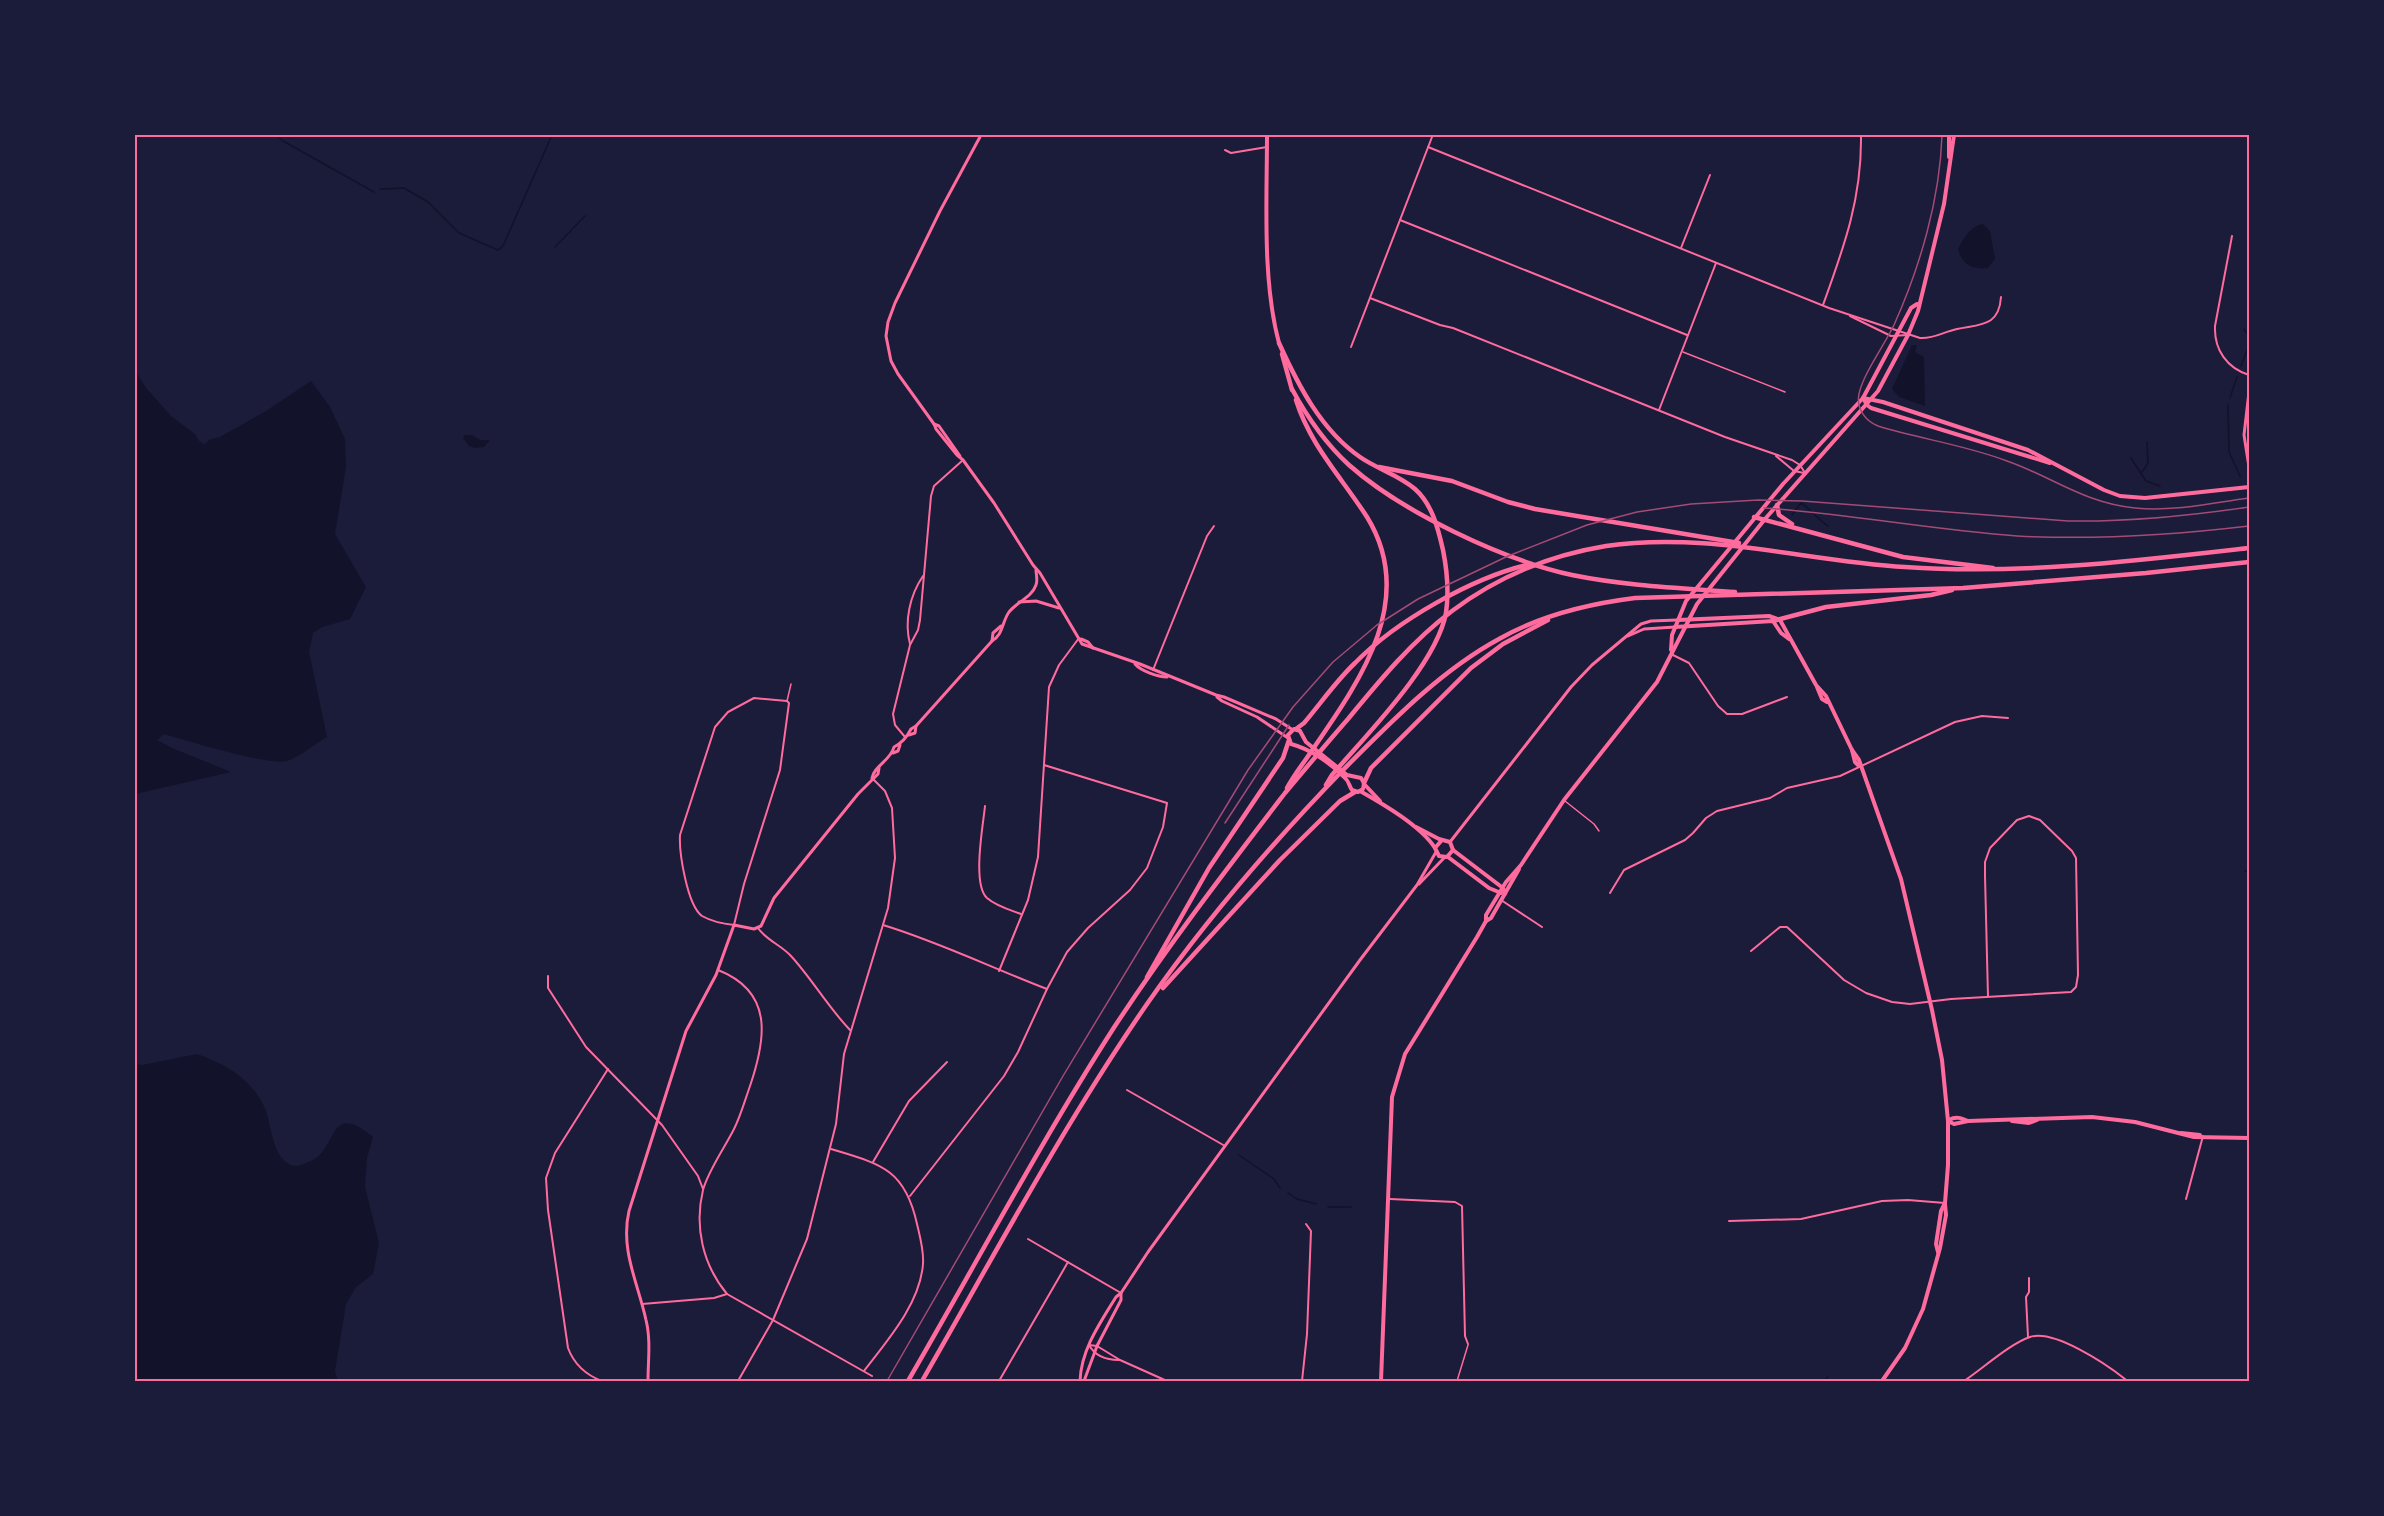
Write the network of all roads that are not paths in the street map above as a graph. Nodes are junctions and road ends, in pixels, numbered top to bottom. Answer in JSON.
{"nodes":[{"id":1,"x":981,"y":135,"type":"edge"},
{"id":2,"x":1267,"y":135,"type":"edge"},
{"id":3,"x":1861,"y":135,"type":"edge"},
{"id":4,"x":1949,"y":135,"type":"edge"},
{"id":5,"x":1954,"y":135,"type":"edge"},
{"id":6,"x":1432,"y":137,"type":"dead end"},
{"id":7,"x":1267,"y":147,"type":"junction"},
{"id":8,"x":1428,"y":147,"type":"junction"},
{"id":9,"x":1225,"y":150,"type":"dead end"},
{"id":10,"x":1949,"y":161,"type":"junction"},
{"id":11,"x":1710,"y":175,"type":"dead end"},
{"id":12,"x":1400,"y":220,"type":"junction"},
{"id":13,"x":2232,"y":236,"type":"dead end"},
{"id":14,"x":1680,"y":248,"type":"junction"},
{"id":15,"x":1716,"y":263,"type":"junction"},
{"id":16,"x":2001,"y":297,"type":"dead end"},
{"id":17,"x":1370,"y":298,"type":"junction"},
{"id":18,"x":1918,"y":304,"type":"junction"},
{"id":19,"x":1822,"y":305,"type":"junction"},
{"id":20,"x":1845,"y":313,"type":"junction"},
{"id":21,"x":1899,"y":331,"type":"junction"},
{"id":22,"x":1687,"y":335,"type":"junction"},
{"id":23,"x":1908,"y":335,"type":"junction"},
{"id":24,"x":1896,"y":337,"type":"junction"},
{"id":25,"x":1280,"y":343,"type":"junction"},
{"id":26,"x":1351,"y":347,"type":"dead end"},
{"id":27,"x":1682,"y":351,"type":"junction"},
{"id":28,"x":2249,"y":375,"type":"edge"},
{"id":29,"x":1292,"y":389,"type":"junction"},
{"id":30,"x":1785,"y":392,"type":"dead end"},
{"id":31,"x":2249,"y":392,"type":"edge"},
{"id":32,"x":1863,"y":398,"type":"junction"},
{"id":33,"x":1872,"y":399,"type":"junction"},
{"id":34,"x":1867,"y":405,"type":"junction"},
{"id":35,"x":1659,"y":410,"type":"junction"},
{"id":36,"x":1775,"y":456,"type":"junction"},
{"id":37,"x":962,"y":458,"type":"junction"},
{"id":38,"x":2052,"y":463,"type":"junction"},
{"id":39,"x":1373,"y":465,"type":"junction"},
{"id":40,"x":1800,"y":465,"type":"junction"},
{"id":41,"x":2249,"y":469,"type":"edge"},
{"id":42,"x":1794,"y":471,"type":"junction"},
{"id":43,"x":1806,"y":474,"type":"junction"},
{"id":44,"x":2249,"y":481,"type":"edge"},
{"id":45,"x":2249,"y":487,"type":"edge"},
{"id":46,"x":1777,"y":506,"type":"junction"},
{"id":47,"x":1754,"y":517,"type":"junction"},
{"id":48,"x":1765,"y":519,"type":"junction"},
{"id":49,"x":1214,"y":526,"type":"dead end"},
{"id":50,"x":1794,"y":526,"type":"junction"},
{"id":51,"x":1756,"y":547,"type":"junction"},
{"id":52,"x":2249,"y":548,"type":"edge"},
{"id":53,"x":1554,"y":558,"type":"junction"},
{"id":54,"x":2249,"y":562,"type":"edge"},
{"id":55,"x":1036,"y":570,"type":"junction"},
{"id":56,"x":2011,"y":570,"type":"junction"},
{"id":57,"x":923,"y":576,"type":"junction"},
{"id":58,"x":1046,"y":585,"type":"junction"},
{"id":59,"x":1035,"y":587,"type":"junction"},
{"id":60,"x":1963,"y":588,"type":"junction"},
{"id":61,"x":1032,"y":591,"type":"junction"},
{"id":62,"x":1051,"y":593,"type":"junction"},
{"id":63,"x":1753,"y":594,"type":"junction"},
{"id":64,"x":1036,"y":601,"type":"junction"},
{"id":65,"x":1019,"y":602,"type":"junction"},
{"id":66,"x":1044,"y":602,"type":"junction"},
{"id":67,"x":1059,"y":608,"type":"junction"},
{"id":68,"x":1560,"y":612,"type":"junction"},
{"id":69,"x":1688,"y":619,"type":"junction"},
{"id":70,"x":1678,"y":620,"type":"junction"},
{"id":71,"x":1780,"y":620,"type":"junction"},
{"id":72,"x":1773,"y":621,"type":"junction"},
{"id":73,"x":1675,"y":627,"type":"junction"},
{"id":74,"x":1684,"y":627,"type":"junction"},
{"id":75,"x":1080,"y":638,"type":"junction"},
{"id":76,"x":1624,"y":638,"type":"junction"},
{"id":77,"x":1790,"y":639,"type":"junction"},
{"id":78,"x":910,"y":645,"type":"junction"},
{"id":79,"x":1671,"y":654,"type":"junction"},
{"id":80,"x":1153,"y":671,"type":"junction"},
{"id":81,"x":791,"y":684,"type":"dead end"},
{"id":82,"x":1216,"y":696,"type":"junction"},
{"id":83,"x":1787,"y":697,"type":"dead end"},
{"id":84,"x":787,"y":701,"type":"junction"},
{"id":85,"x":2008,"y":718,"type":"dead end"},
{"id":86,"x":1294,"y":730,"type":"junction"},
{"id":87,"x":908,"y":736,"type":"junction"},
{"id":88,"x":1288,"y":739,"type":"junction"},
{"id":89,"x":1044,"y":765,"type":"junction"},
{"id":90,"x":1860,"y":766,"type":"junction"},
{"id":91,"x":1300,"y":771,"type":"junction"},
{"id":92,"x":872,"y":778,"type":"junction"},
{"id":93,"x":1364,"y":784,"type":"junction"},
{"id":94,"x":1324,"y":790,"type":"junction"},
{"id":95,"x":1357,"y":791,"type":"junction"},
{"id":96,"x":1564,"y":800,"type":"junction"},
{"id":97,"x":1381,"y":802,"type":"junction"},
{"id":98,"x":985,"y":806,"type":"dead end"},
{"id":99,"x":1412,"y":825,"type":"junction"},
{"id":100,"x":1599,"y":831,"type":"dead end"},
{"id":101,"x":1442,"y":840,"type":"junction"},
{"id":102,"x":1450,"y":842,"type":"junction"},
{"id":103,"x":1436,"y":850,"type":"junction"},
{"id":104,"x":1453,"y":850,"type":"junction"},
{"id":105,"x":1446,"y":857,"type":"junction"},
{"id":106,"x":1521,"y":865,"type":"junction"},
{"id":107,"x":1417,"y":885,"type":"junction"},
{"id":108,"x":1503,"y":888,"type":"junction"},
{"id":109,"x":1610,"y":893,"type":"dead end"},
{"id":110,"x":1502,"y":894,"type":"junction"},
{"id":111,"x":1502,"y":900,"type":"junction"},
{"id":112,"x":1022,"y":915,"type":"junction"},
{"id":113,"x":1486,"y":921,"type":"junction"},
{"id":114,"x":734,"y":925,"type":"junction"},
{"id":115,"x":883,"y":925,"type":"junction"},
{"id":116,"x":1542,"y":927,"type":"dead end"},
{"id":117,"x":758,"y":928,"type":"junction"},
{"id":118,"x":1751,"y":951,"type":"dead end"},
{"id":119,"x":718,"y":970,"type":"junction"},
{"id":120,"x":999,"y":971,"type":"junction"},
{"id":121,"x":548,"y":976,"type":"dead end"},
{"id":122,"x":1142,"y":988,"type":"junction"},
{"id":123,"x":1047,"y":989,"type":"junction"},
{"id":124,"x":1988,"y":997,"type":"junction"},
{"id":125,"x":1930,"y":1001,"type":"junction"},
{"id":126,"x":1148,"y":1003,"type":"junction"},
{"id":127,"x":851,"y":1030,"type":"junction"},
{"id":128,"x":947,"y":1062,"type":"dead end"},
{"id":129,"x":608,"y":1069,"type":"junction"},
{"id":130,"x":1127,"y":1090,"type":"dead end"},
{"id":131,"x":658,"y":1120,"type":"junction"},
{"id":132,"x":1948,"y":1121,"type":"junction"},
{"id":133,"x":2203,"y":1136,"type":"junction"},
{"id":134,"x":2249,"y":1138,"type":"edge"},
{"id":135,"x":1225,"y":1146,"type":"junction"},
{"id":136,"x":831,"y":1149,"type":"junction"},
{"id":137,"x":873,"y":1162,"type":"junction"},
{"id":138,"x":703,"y":1189,"type":"junction"},
{"id":139,"x":910,"y":1196,"type":"junction"},
{"id":140,"x":1387,"y":1199,"type":"junction"},
{"id":141,"x":2186,"y":1199,"type":"dead end"},
{"id":142,"x":1945,"y":1203,"type":"junction"},
{"id":143,"x":1729,"y":1221,"type":"dead end"},
{"id":144,"x":1306,"y":1224,"type":"dead end"},
{"id":145,"x":1028,"y":1239,"type":"dead end"},
{"id":146,"x":1068,"y":1262,"type":"junction"},
{"id":147,"x":2028,"y":1278,"type":"dead end"},
{"id":148,"x":1121,"y":1293,"type":"junction"},
{"id":149,"x":727,"y":1294,"type":"junction"},
{"id":150,"x":642,"y":1304,"type":"junction"},
{"id":151,"x":773,"y":1320,"type":"junction"},
{"id":152,"x":2028,"y":1337,"type":"junction"},
{"id":153,"x":1468,"y":1344,"type":"joint"},
{"id":154,"x":1089,"y":1345,"type":"junction"},
{"id":155,"x":1097,"y":1346,"type":"junction"},
{"id":156,"x":1094,"y":1353,"type":"junction"},
{"id":157,"x":1120,"y":1360,"type":"junction"},
{"id":158,"x":864,"y":1371,"type":"junction"},
{"id":159,"x":872,"y":1376,"type":"dead end"},
{"id":160,"x":2125,"y":1379,"type":"dead end"},
{"id":161,"x":602,"y":1381,"type":"edge"},
{"id":162,"x":648,"y":1381,"type":"edge"},
{"id":163,"x":738,"y":1381,"type":"edge"},
{"id":164,"x":908,"y":1381,"type":"edge"},
{"id":165,"x":922,"y":1381,"type":"edge"},
{"id":166,"x":999,"y":1381,"type":"edge"},
{"id":167,"x":1082,"y":1381,"type":"edge"},
{"id":168,"x":1167,"y":1381,"type":"edge"},
{"id":169,"x":1302,"y":1381,"type":"edge"},
{"id":170,"x":1381,"y":1381,"type":"edge"},
{"id":171,"x":1457,"y":1381,"type":"edge"},
{"id":172,"x":1882,"y":1381,"type":"edge"},
{"id":173,"x":1964,"y":1381,"type":"edge"}],
"edges":[{"from":1,"to":37,"type":"street"},
{"from":2,"to":7,"type":"main road"},
{"from":3,"to":19,"type":"street"},
{"from":4,"to":10,"type":"main road"},
{"from":5,"to":10,"type":"main road"},
{"from":6,"to":8,"type":"street"},
{"from":7,"to":9,"type":"street"},
{"from":7,"to":25,"type":"main road"},
{"from":8,"to":12,"type":"street"},
{"from":8,"to":14,"type":"street"},
{"from":10,"to":18,"type":"main road"},
{"from":11,"to":14,"type":"street"},
{"from":12,"to":17,"type":"street"},
{"from":12,"to":22,"type":"street"},
{"from":13,"to":28,"type":"street"},
{"from":14,"to":15,"type":"street"},
{"from":15,"to":19,"type":"street"},
{"from":15,"to":22,"type":"street"},
{"from":16,"to":23,"type":"street"},
{"from":17,"to":26,"type":"street"},
{"from":17,"to":35,"type":"street"},
{"from":18,"to":21,"type":"main road"},
{"from":18,"to":23,"type":"main road"},
{"from":19,"to":20,"type":"street"},
{"from":20,"to":21,"type":"street"},
{"from":20,"to":24,"type":"street"},
{"from":21,"to":23,"type":"street"},
{"from":21,"to":24,"type":"main road"},
{"from":22,"to":27,"type":"street"},
{"from":23,"to":24,"type":"street"},
{"from":23,"to":33,"type":"main road"},
{"from":24,"to":32,"type":"main road"},
{"from":25,"to":29,"type":"highway"},
{"from":25,"to":39,"type":"highway"},
{"from":27,"to":30,"type":"lane"},
{"from":27,"to":35,"type":"street"},
{"from":29,"to":63,"type":"highway"},
{"from":29,"to":91,"type":"highway"},
{"from":31,"to":41,"type":"street"},
{"from":32,"to":33,"type":"main road"},
{"from":32,"to":34,"type":"main road"},
{"from":32,"to":40,"type":"main road"},
{"from":33,"to":34,"type":"main road"},
{"from":33,"to":38,"type":"main road"},
{"from":34,"to":38,"type":"main road"},
{"from":34,"to":43,"type":"main road"},
{"from":35,"to":36,"type":"street"},
{"from":36,"to":40,"type":"street"},
{"from":36,"to":42,"type":"street"},
{"from":37,"to":55,"type":"street"},
{"from":37,"to":57,"type":"street"},
{"from":38,"to":45,"type":"main road"},
{"from":39,"to":51,"type":"highway"},
{"from":39,"to":94,"type":"highway"},
{"from":40,"to":42,"type":"main road"},
{"from":40,"to":43,"type":"street"},
{"from":41,"to":44,"type":"street"},
{"from":42,"to":43,"type":"street"},
{"from":42,"to":47,"type":"main road"},
{"from":43,"to":46,"type":"main road"},
{"from":46,"to":48,"type":"main road"},
{"from":46,"to":50,"type":"highway"},
{"from":47,"to":48,"type":"highway"},
{"from":47,"to":70,"type":"main road"},
{"from":48,"to":50,"type":"highway"},
{"from":48,"to":69,"type":"main road"},
{"from":49,"to":80,"type":"street"},
{"from":50,"to":56,"type":"highway"},
{"from":51,"to":53,"type":"highway"},
{"from":51,"to":56,"type":"highway"},
{"from":52,"to":56,"type":"highway"},
{"from":53,"to":86,"type":"highway"},
{"from":53,"to":91,"type":"highway"},
{"from":54,"to":60,"type":"highway"},
{"from":55,"to":58,"type":"street"},
{"from":55,"to":59,"type":"street"},
{"from":57,"to":78,"type":"street"},
{"from":57,"to":78,"type":"street"},
{"from":58,"to":59,"type":"street"},
{"from":58,"to":62,"type":"street"},
{"from":59,"to":61,"type":"street"},
{"from":60,"to":63,"type":"highway"},
{"from":60,"to":71,"type":"highway"},
{"from":61,"to":64,"type":"street"},
{"from":61,"to":65,"type":"street"},
{"from":62,"to":66,"type":"street"},
{"from":62,"to":67,"type":"street"},
{"from":63,"to":68,"type":"highway"},
{"from":64,"to":65,"type":"street"},
{"from":64,"to":66,"type":"street"},
{"from":65,"to":87,"type":"street"},
{"from":66,"to":67,"type":"street"},
{"from":67,"to":75,"type":"street"},
{"from":68,"to":93,"type":"highway"},
{"from":68,"to":94,"type":"highway"},
{"from":69,"to":70,"type":"main road"},
{"from":69,"to":71,"type":"main road"},
{"from":69,"to":74,"type":"main road"},
{"from":70,"to":73,"type":"main road"},
{"from":70,"to":76,"type":"street"},
{"from":71,"to":72,"type":"highway"},
{"from":71,"to":77,"type":"main road"},
{"from":72,"to":74,"type":"main road"},
{"from":72,"to":77,"type":"main road"},
{"from":73,"to":74,"type":"main road"},
{"from":73,"to":76,"type":"street"},
{"from":73,"to":79,"type":"main road"},
{"from":74,"to":79,"type":"main road"},
{"from":75,"to":80,"type":"street"},
{"from":75,"to":89,"type":"street"},
{"from":76,"to":102,"type":"street"},
{"from":77,"to":90,"type":"main road"},
{"from":78,"to":87,"type":"street"},
{"from":79,"to":83,"type":"street"},
{"from":79,"to":96,"type":"main road"},
{"from":80,"to":82,"type":"street"},
{"from":81,"to":84,"type":"lane"},
{"from":82,"to":86,"type":"street"},
{"from":82,"to":88,"type":"street"},
{"from":84,"to":114,"type":"street"},
{"from":84,"to":114,"type":"street"},
{"from":85,"to":90,"type":"street"},
{"from":86,"to":88,"type":"main road"},
{"from":86,"to":93,"type":"main road"},
{"from":87,"to":92,"type":"street"},
{"from":88,"to":95,"type":"main road"},
{"from":88,"to":122,"type":"highway"},
{"from":89,"to":112,"type":"street"},
{"from":89,"to":123,"type":"street"},
{"from":90,"to":109,"type":"street"},
{"from":90,"to":125,"type":"main road"},
{"from":91,"to":122,"type":"highway"},
{"from":92,"to":115,"type":"street"},
{"from":92,"to":117,"type":"street"},
{"from":93,"to":95,"type":"main road"},
{"from":93,"to":97,"type":"main road"},
{"from":94,"to":126,"type":"highway"},
{"from":95,"to":97,"type":"main road"},
{"from":95,"to":126,"type":"highway"},
{"from":96,"to":100,"type":"lane"},
{"from":96,"to":106,"type":"main road"},
{"from":97,"to":99,"type":"main road"},
{"from":98,"to":112,"type":"street"},
{"from":99,"to":101,"type":"main road"},
{"from":99,"to":103,"type":"main road"},
{"from":101,"to":102,"type":"main road"},
{"from":101,"to":103,"type":"main road"},
{"from":102,"to":104,"type":"main road"},
{"from":103,"to":105,"type":"main road"},
{"from":103,"to":107,"type":"street"},
{"from":104,"to":105,"type":"main road"},
{"from":104,"to":108,"type":"main road"},
{"from":105,"to":107,"type":"street"},
{"from":105,"to":110,"type":"main road"},
{"from":106,"to":108,"type":"main road"},
{"from":106,"to":110,"type":"main road"},
{"from":107,"to":135,"type":"street"},
{"from":108,"to":110,"type":"main road"},
{"from":110,"to":111,"type":"main road"},
{"from":110,"to":113,"type":"main road"},
{"from":111,"to":113,"type":"main road"},
{"from":111,"to":116,"type":"street"},
{"from":112,"to":120,"type":"street"},
{"from":113,"to":140,"type":"main road"},
{"from":114,"to":117,"type":"street"},
{"from":114,"to":119,"type":"street"},
{"from":115,"to":120,"type":"street"},
{"from":115,"to":127,"type":"street"},
{"from":117,"to":127,"type":"street"},
{"from":118,"to":125,"type":"street"},
{"from":119,"to":131,"type":"street"},
{"from":119,"to":138,"type":"street"},
{"from":120,"to":123,"type":"street"},
{"from":121,"to":129,"type":"street"},
{"from":122,"to":164,"type":"highway"},
{"from":123,"to":139,"type":"street"},
{"from":124,"to":124,"type":"street"},
{"from":124,"to":125,"type":"street"},
{"from":125,"to":132,"type":"main road"},
{"from":126,"to":165,"type":"highway"},
{"from":127,"to":136,"type":"street"},
{"from":128,"to":137,"type":"street"},
{"from":129,"to":131,"type":"street"},
{"from":129,"to":161,"type":"street"},
{"from":130,"to":135,"type":"street"},
{"from":131,"to":138,"type":"street"},
{"from":131,"to":150,"type":"street"},
{"from":132,"to":133,"type":"main road"},
{"from":132,"to":142,"type":"main road"},
{"from":133,"to":134,"type":"main road"},
{"from":133,"to":141,"type":"street"},
{"from":135,"to":148,"type":"street"},
{"from":136,"to":137,"type":"street"},
{"from":136,"to":151,"type":"street"},
{"from":137,"to":139,"type":"street"},
{"from":138,"to":149,"type":"street"},
{"from":139,"to":158,"type":"street"},
{"from":140,"to":153,"type":"street"},
{"from":140,"to":170,"type":"main road"},
{"from":142,"to":143,"type":"street"},
{"from":142,"to":172,"type":"main road"},
{"from":144,"to":169,"type":"street"},
{"from":145,"to":146,"type":"street"},
{"from":146,"to":148,"type":"street"},
{"from":146,"to":166,"type":"street"},
{"from":147,"to":152,"type":"street"},
{"from":148,"to":154,"type":"street"},
{"from":148,"to":155,"type":"street"},
{"from":149,"to":150,"type":"street"},
{"from":149,"to":151,"type":"street"},
{"from":150,"to":162,"type":"street"},
{"from":151,"to":158,"type":"street"},
{"from":151,"to":163,"type":"street"},
{"from":152,"to":160,"type":"street"},
{"from":152,"to":173,"type":"street"},
{"from":153,"to":171,"type":"lane"},
{"from":154,"to":155,"type":"street"},
{"from":154,"to":156,"type":"street"},
{"from":154,"to":167,"type":"street"},
{"from":155,"to":156,"type":"street"},
{"from":155,"to":157,"type":"street"},
{"from":156,"to":157,"type":"street"},
{"from":156,"to":167,"type":"street"},
{"from":157,"to":168,"type":"street"},
{"from":158,"to":159,"type":"street"}]}
